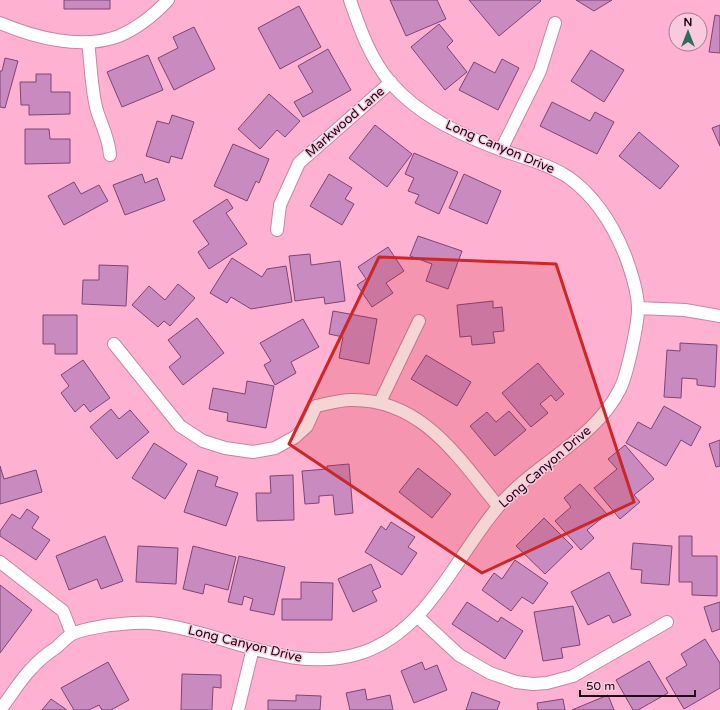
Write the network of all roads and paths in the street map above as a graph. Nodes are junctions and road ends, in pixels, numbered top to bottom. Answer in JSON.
{"nodes":[{"id":1,"x":168,"y":0,"type":"edge"},
{"id":2,"x":350,"y":0,"type":"edge"},
{"id":3,"x":0,"y":23,"type":"edge"},
{"id":4,"x":555,"y":23,"type":"dead end"},
{"id":5,"x":88,"y":42,"type":"junction"},
{"id":6,"x":390,"y":82,"type":"junction"},
{"id":7,"x":501,"y":150,"type":"junction"},
{"id":8,"x":110,"y":155,"type":"dead end"},
{"id":9,"x":277,"y":230,"type":"dead end"},
{"id":10,"x":638,"y":308,"type":"junction"},
{"id":11,"x":720,"y":316,"type":"edge"},
{"id":12,"x":419,"y":321,"type":"dead end"},
{"id":13,"x":114,"y":344,"type":"dead end"},
{"id":14,"x":380,"y":402,"type":"junction"},
{"id":15,"x":498,"y":506,"type":"junction"},
{"id":16,"x":0,"y":562,"type":"edge"},
{"id":17,"x":418,"y":617,"type":"junction"},
{"id":18,"x":667,"y":622,"type":"dead end"},
{"id":19,"x":72,"y":634,"type":"junction"},
{"id":20,"x":253,"y":648,"type":"junction"},
{"id":21,"x":0,"y":710,"type":"edge"},
{"id":22,"x":238,"y":710,"type":"edge"}],
"edges":[{"from":1,"to":5,"type":"street"},
{"from":2,"to":6,"type":"street","name":"Long Canyon Drive"},
{"from":3,"to":5,"type":"street"},
{"from":4,"to":7,"type":"street"},
{"from":5,"to":8,"type":"street"},
{"from":6,"to":7,"type":"street","name":"Long Canyon Drive"},
{"from":6,"to":9,"type":"street","name":"Markwood Lane"},
{"from":7,"to":10,"type":"street","name":"Long Canyon Drive"},
{"from":10,"to":11,"type":"street"},
{"from":10,"to":15,"type":"street","name":"Long Canyon Drive"},
{"from":12,"to":14,"type":"street"},
{"from":13,"to":14,"type":"street"},
{"from":14,"to":15,"type":"street"},
{"from":15,"to":17,"type":"street","name":"Long Canyon Drive"},
{"from":16,"to":19,"type":"street"},
{"from":17,"to":18,"type":"street"},
{"from":17,"to":20,"type":"street","name":"Long Canyon Drive"},
{"from":19,"to":20,"type":"street","name":"Long Canyon Drive"},
{"from":19,"to":21,"type":"street","name":"Long Canyon Drive"},
{"from":20,"to":22,"type":"street"}]}
